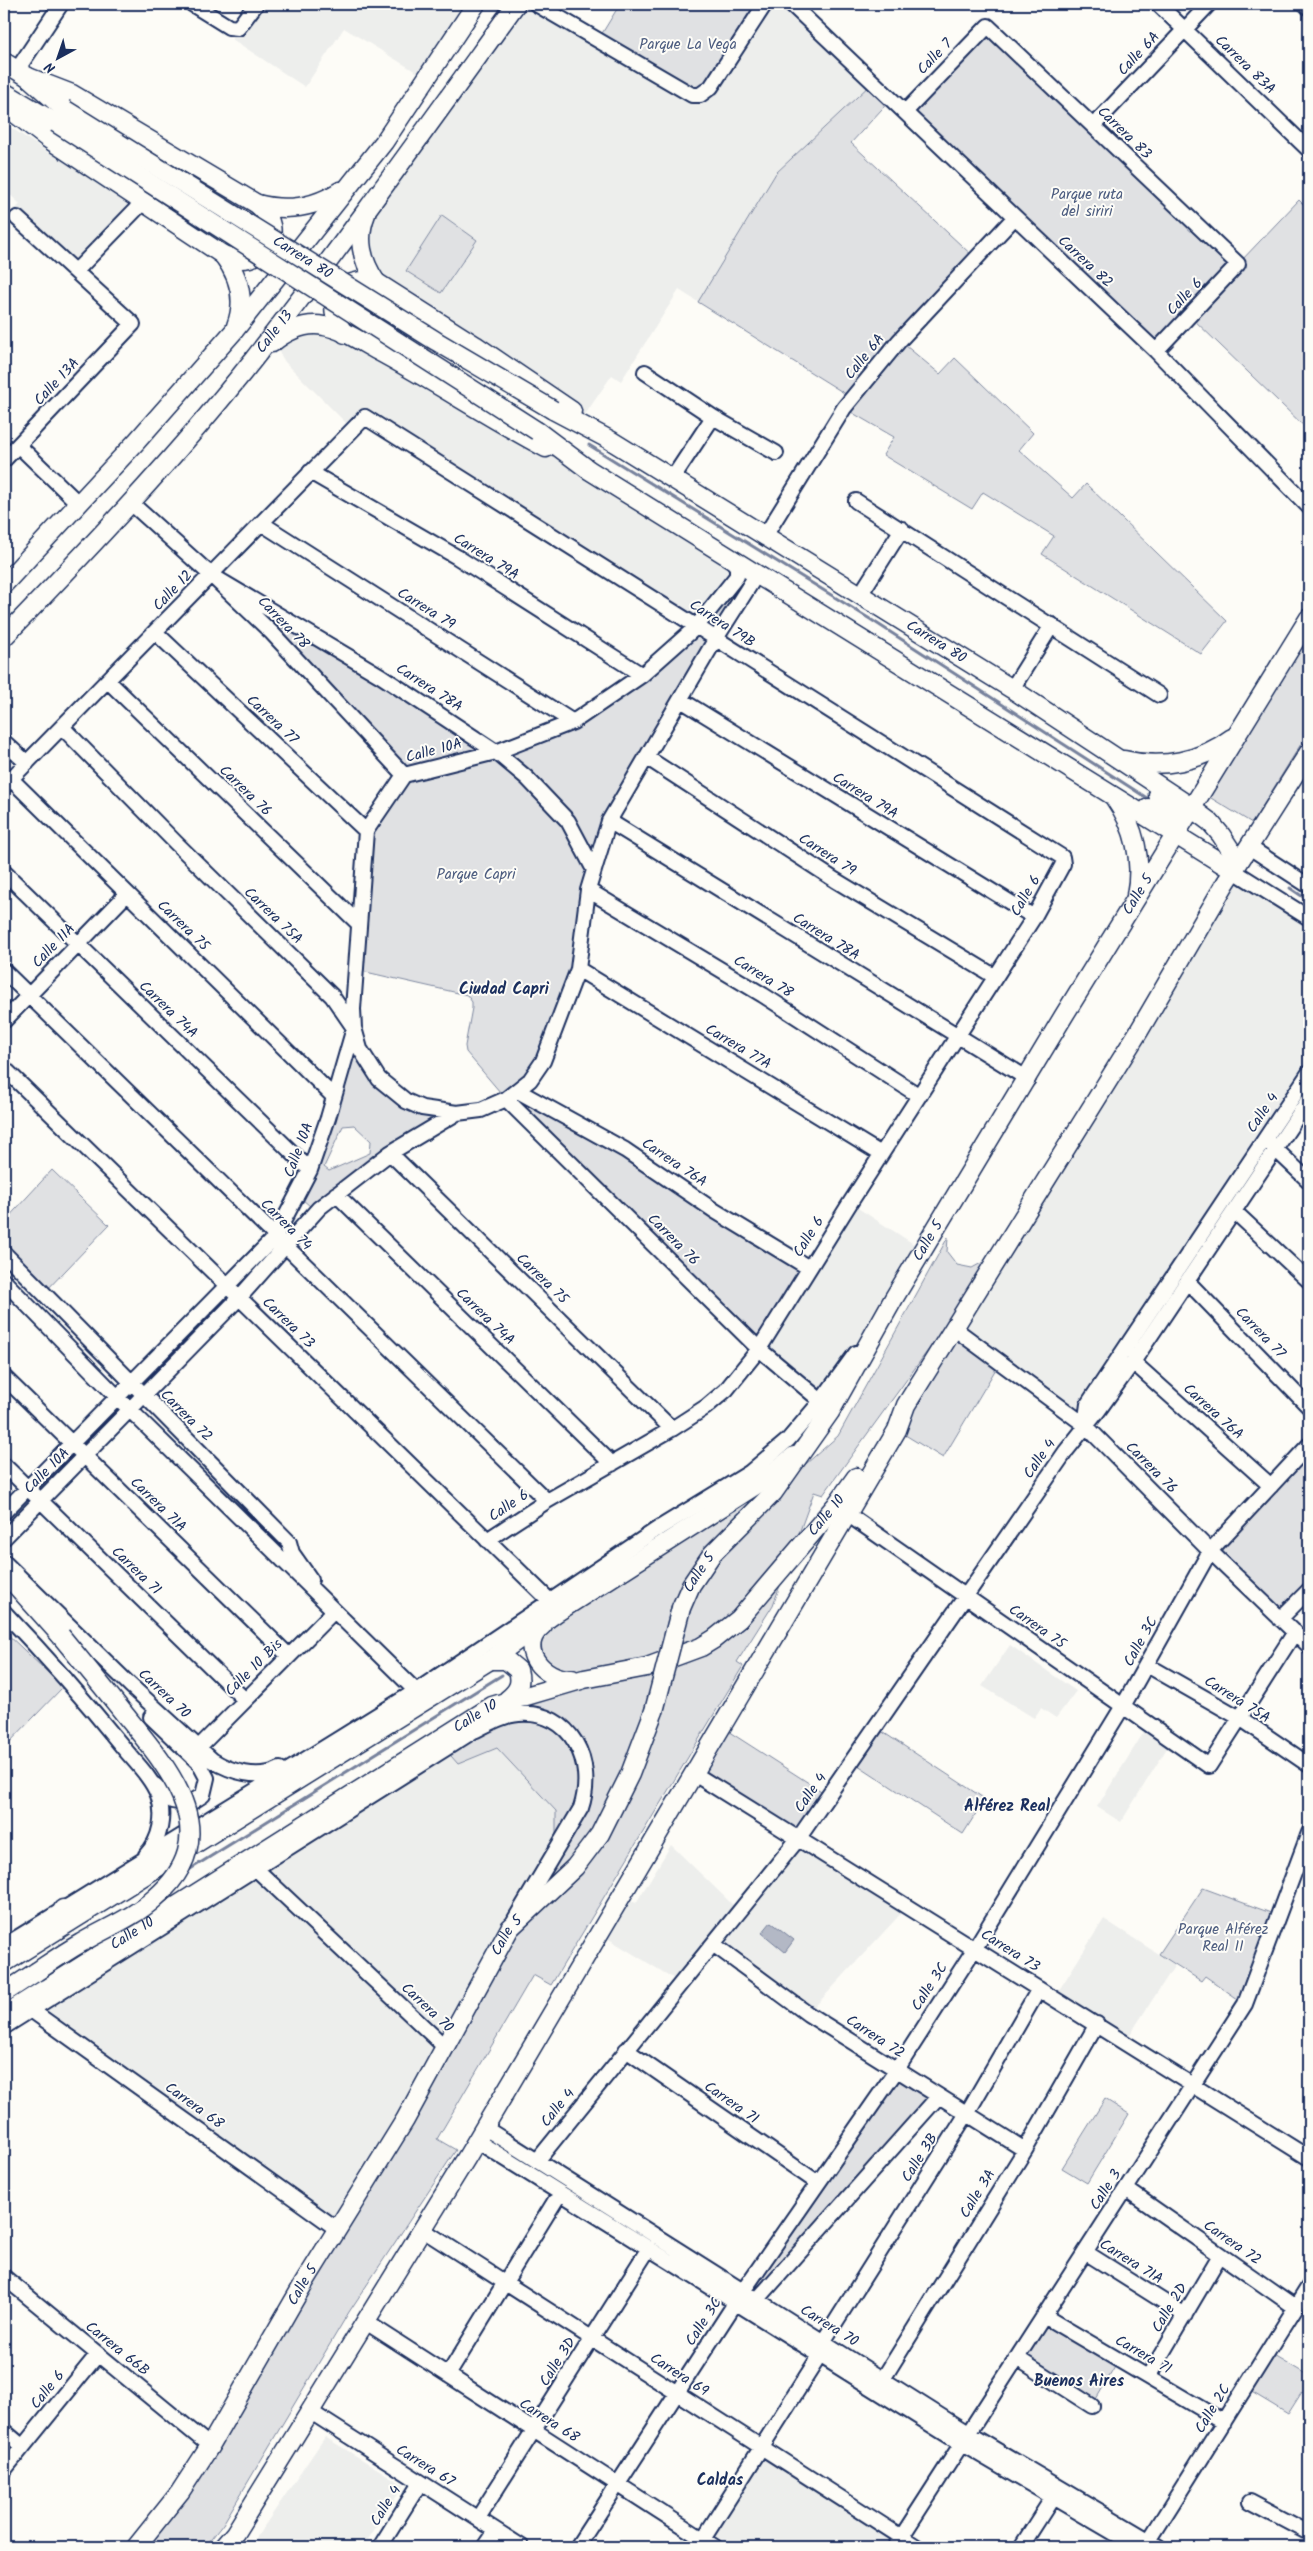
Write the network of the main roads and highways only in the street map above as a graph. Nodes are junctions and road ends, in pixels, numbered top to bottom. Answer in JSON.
{"nodes":[{"id":1,"x":476,"y":4,"type":"edge"},
{"id":2,"x":516,"y":4,"type":"edge"},
{"id":3,"x":16,"y":70,"type":"edge"},
{"id":4,"x":4,"y":92,"type":"edge"},
{"id":5,"x":4,"y":105,"type":"edge"},
{"id":6,"x":60,"y":116,"type":"junction"},
{"id":7,"x":351,"y":182,"type":"junction"},
{"id":8,"x":257,"y":204,"type":"junction"},
{"id":9,"x":370,"y":206,"type":"junction"},
{"id":10,"x":223,"y":254,"type":"junction"},
{"id":11,"x":376,"y":282,"type":"junction"},
{"id":12,"x":234,"y":331,"type":"junction"},
{"id":13,"x":345,"y":334,"type":"junction"},
{"id":14,"x":252,"y":361,"type":"junction"},
{"id":15,"x":610,"y":440,"type":"junction"},
{"id":16,"x":589,"y":470,"type":"junction"},
{"id":17,"x":4,"y":584,"type":"edge"},
{"id":18,"x":1309,"y":618,"type":"edge"},
{"id":19,"x":4,"y":637,"type":"edge"},
{"id":20,"x":1234,"y":737,"type":"junction"},
{"id":21,"x":1309,"y":752,"type":"edge"},
{"id":22,"x":1115,"y":757,"type":"junction"},
{"id":23,"x":1110,"y":793,"type":"junction"},
{"id":24,"x":1192,"y":808,"type":"junction"},
{"id":25,"x":1175,"y":835,"type":"junction"},
{"id":26,"x":1234,"y":871,"type":"junction"},
{"id":27,"x":1134,"y":902,"type":"junction"},
{"id":28,"x":906,"y":1405,"type":"junction"},
{"id":29,"x":807,"y":1445,"type":"junction"},
{"id":30,"x":4,"y":1572,"type":"edge"},
{"id":31,"x":552,"y":1607,"type":"junction"},
{"id":32,"x":490,"y":1660,"type":"junction"},
{"id":33,"x":584,"y":1679,"type":"junction"},
{"id":34,"x":508,"y":1700,"type":"junction"},
{"id":35,"x":390,"y":1722,"type":"junction"},
{"id":36,"x":357,"y":1744,"type":"junction"},
{"id":37,"x":82,"y":1914,"type":"junction"},
{"id":38,"x":53,"y":1932,"type":"junction"},
{"id":39,"x":4,"y":1963,"type":"edge"},
{"id":40,"x":4,"y":1993,"type":"edge"},
{"id":41,"x":4,"y":2015,"type":"edge"},
{"id":42,"x":136,"y":2547,"type":"edge"},
{"id":43,"x":224,"y":2547,"type":"edge"}],
"edges":[{"from":1,"to":7,"type":"main road"},
{"from":2,"to":9,"type":"main road","name":"Calle 13"},
{"from":3,"to":6,"type":"main road","name":"Carrera 80"},
{"from":3,"to":8,"type":"main road"},
{"from":4,"to":6,"type":"main road","name":"Carrera 80"},
{"from":5,"to":10,"type":"main road"},
{"from":6,"to":15,"type":"main road","name":"Carrera 80","bridge":true},
{"from":6,"to":16,"type":"main road","name":"Carrera 80","bridge":true},
{"from":7,"to":8,"type":"main road"},
{"from":7,"to":12,"type":"main road"},
{"from":8,"to":10,"type":"main road"},
{"from":9,"to":11,"type":"main road"},
{"from":9,"to":14,"type":"main road","name":"Calle 13"},
{"from":10,"to":12,"type":"main road"},
{"from":11,"to":13,"type":"main road"},
{"from":11,"to":15,"type":"main road","name":"Carrera 80"},
{"from":12,"to":17,"type":"main road"},
{"from":13,"to":14,"type":"main road","name":"Carrera 80"},
{"from":13,"to":16,"type":"main road","name":"Carrera 80"},
{"from":14,"to":19,"type":"main road","name":"Calle 13"},
{"from":15,"to":22,"type":"main road","name":"Carrera 80"},
{"from":16,"to":23,"type":"main road","name":"Carrera 80"},
{"from":18,"to":20,"type":"main road","name":"Calle 5"},
{"from":20,"to":22,"type":"main road"},
{"from":20,"to":24,"type":"main road","name":"Calle 5"},
{"from":21,"to":26,"type":"main road"},
{"from":22,"to":23,"type":"main road"},
{"from":22,"to":24,"type":"main road","name":"Carrera 80"},
{"from":23,"to":25,"type":"main road","name":"Carrera 80"},
{"from":23,"to":27,"type":"main road"},
{"from":24,"to":25,"type":"main road","name":"Calle 5"},
{"from":24,"to":26,"type":"main road","name":"Carrera 80"},
{"from":25,"to":26,"type":"main road","name":"Carrera 80"},
{"from":25,"to":27,"type":"main road","name":"Calle 5"},
{"from":26,"to":28,"type":"main road"},
{"from":27,"to":29,"type":"main road","name":"Calle 5"},
{"from":28,"to":33,"type":"main road","name":"Calle 10"},
{"from":28,"to":43,"type":"main road"},
{"from":29,"to":31,"type":"main road"},
{"from":29,"to":42,"type":"main road","name":"Calle 5","bridge":true},
{"from":30,"to":40,"type":"main road","bridge":true},
{"from":31,"to":32,"type":"main road"},
{"from":31,"to":33,"type":"main road"},
{"from":32,"to":34,"type":"main road"},
{"from":32,"to":35,"type":"main road"},
{"from":33,"to":34,"type":"main road","name":"Calle 10"},
{"from":34,"to":41,"type":"main road","name":"Calle 10"},
{"from":35,"to":36,"type":"main road"},
{"from":35,"to":36,"type":"main road"},
{"from":36,"to":37,"type":"main road"},
{"from":37,"to":38,"type":"main road"},
{"from":37,"to":38,"type":"main road"},
{"from":38,"to":39,"type":"main road"}]}
